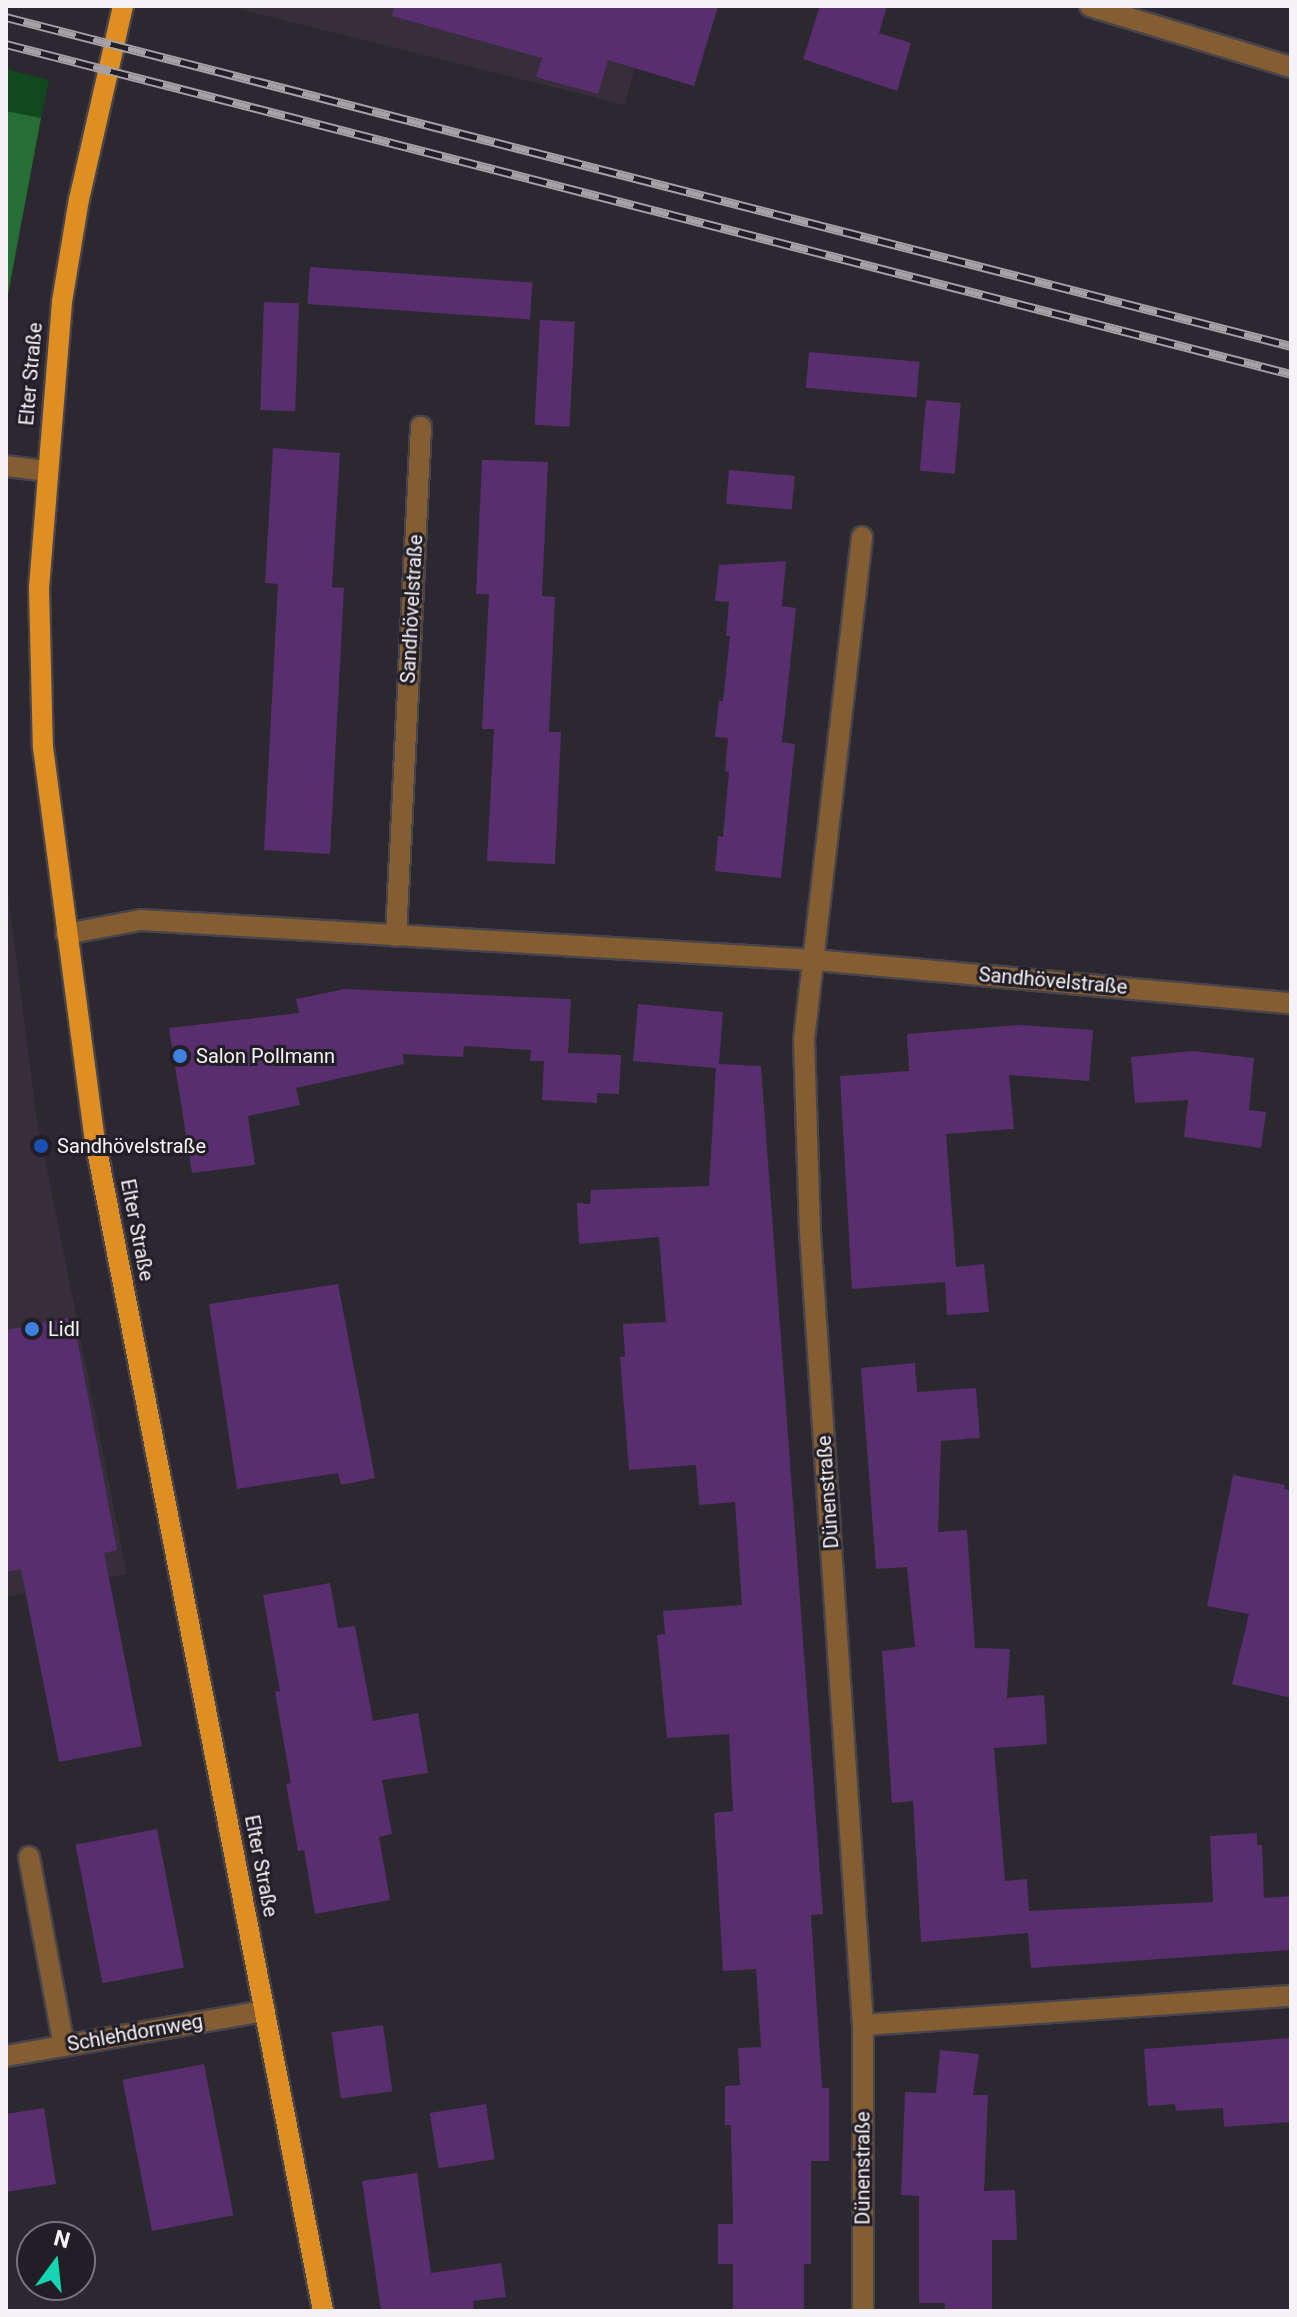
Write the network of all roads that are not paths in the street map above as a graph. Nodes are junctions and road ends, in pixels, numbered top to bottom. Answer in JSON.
{"nodes":[{"id":1,"x":123,"y":6,"type":"edge"},
{"id":2,"x":1090,"y":6,"type":"edge"},
{"id":3,"x":1291,"y":67,"type":"edge"},
{"id":4,"x":421,"y":427,"type":"dead end"},
{"id":5,"x":6,"y":466,"type":"edge"},
{"id":6,"x":46,"y":471,"type":"junction"},
{"id":7,"x":862,"y":537,"type":"dead end"},
{"id":8,"x":66,"y":934,"type":"junction"},
{"id":9,"x":396,"y":936,"type":"junction"},
{"id":10,"x":815,"y":960,"type":"junction"},
{"id":11,"x":1291,"y":1003,"type":"edge"},
{"id":12,"x":29,"y":1857,"type":"dead end"},
{"id":13,"x":1291,"y":1996,"type":"edge"},
{"id":14,"x":265,"y":2011,"type":"junction"},
{"id":15,"x":863,"y":2025,"type":"junction"},
{"id":16,"x":64,"y":2046,"type":"junction"},
{"id":17,"x":6,"y":2056,"type":"edge"},
{"id":18,"x":323,"y":2311,"type":"edge"},
{"id":19,"x":863,"y":2311,"type":"edge"}],
"edges":[{"from":1,"to":6,"type":"main road","name":"Elter Straße"},
{"from":2,"to":3,"type":"street"},
{"from":4,"to":9,"type":"street","name":"Sandhövelstraße"},
{"from":5,"to":6,"type":"street"},
{"from":6,"to":8,"type":"main road","name":"Elter Straße"},
{"from":7,"to":10,"type":"street"},
{"from":8,"to":9,"type":"street","name":"Sandhövelstraße"},
{"from":8,"to":14,"type":"main road","name":"Elter Straße"},
{"from":9,"to":10,"type":"street","name":"Sandhövelstraße"},
{"from":10,"to":11,"type":"street","name":"Sandhövelstraße"},
{"from":10,"to":15,"type":"street","name":"Dünenstraße"},
{"from":12,"to":16,"type":"street"},
{"from":13,"to":15,"type":"street"},
{"from":14,"to":16,"type":"street","name":"Schlehdornweg"},
{"from":14,"to":18,"type":"main road","name":"Elter Straße"},
{"from":15,"to":19,"type":"street","name":"Dünenstraße"},
{"from":16,"to":17,"type":"street","name":"Schlehdornweg"}]}
